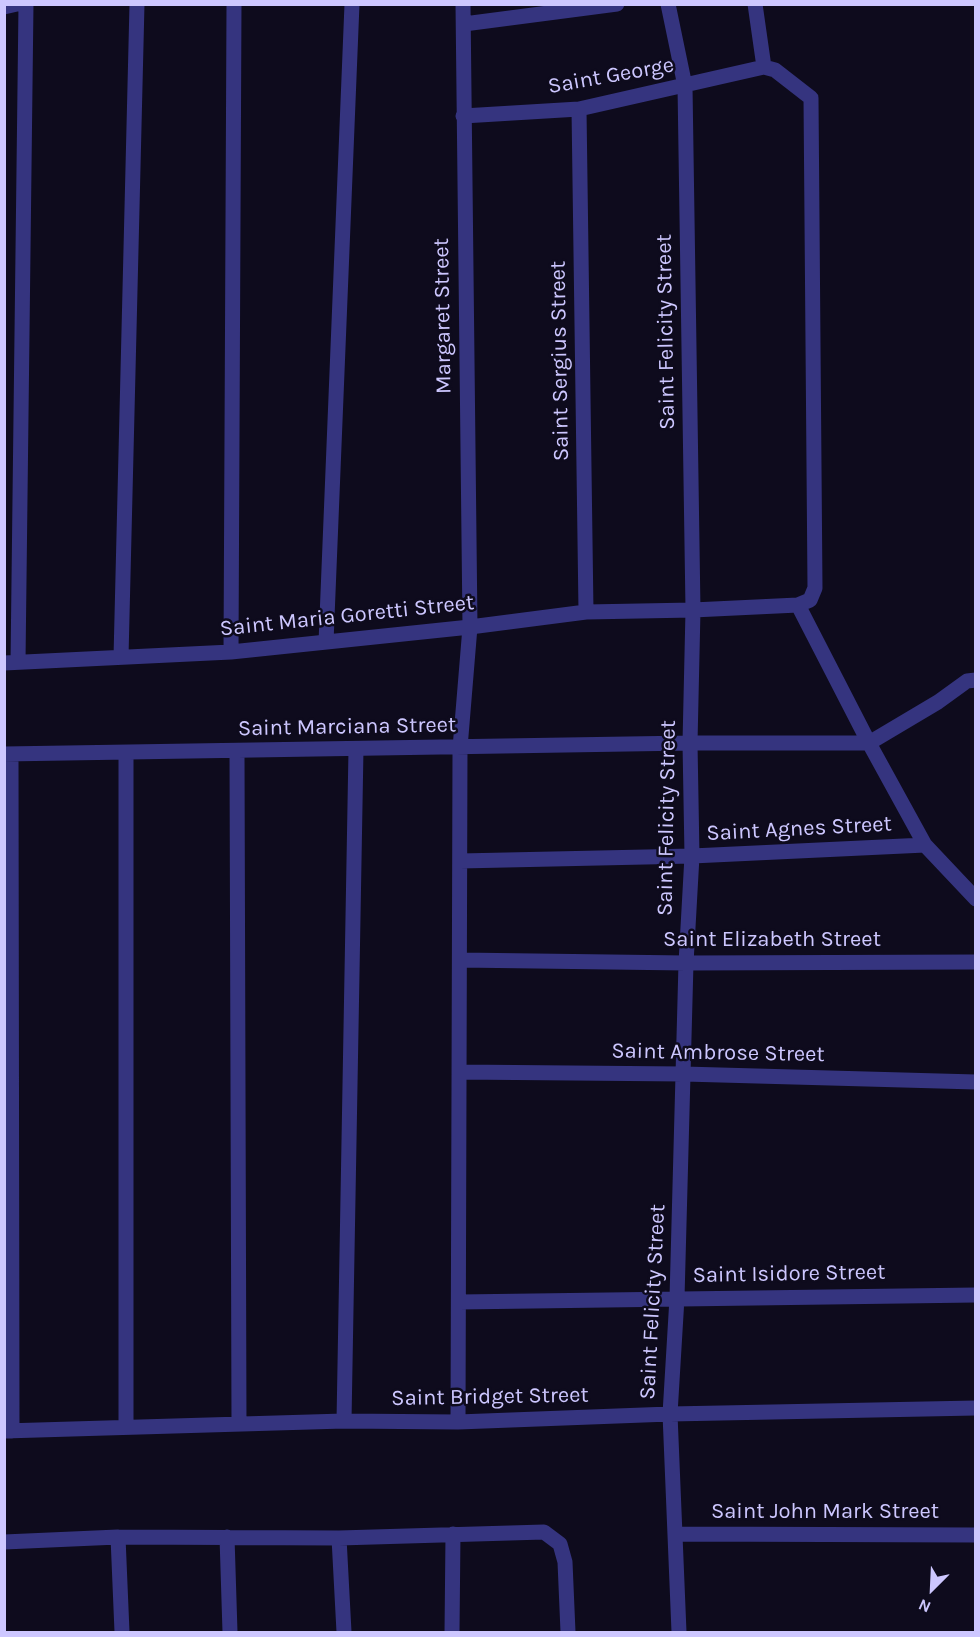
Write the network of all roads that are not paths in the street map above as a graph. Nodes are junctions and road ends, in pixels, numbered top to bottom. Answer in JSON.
{"nodes":[{"id":1,"x":17,"y":4,"type":"edge"},
{"id":2,"x":26,"y":4,"type":"edge"},
{"id":3,"x":137,"y":4,"type":"edge"},
{"id":4,"x":234,"y":4,"type":"edge"},
{"id":5,"x":352,"y":4,"type":"edge"},
{"id":6,"x":463,"y":4,"type":"edge"},
{"id":7,"x":618,"y":4,"type":"edge"},
{"id":8,"x":668,"y":4,"type":"edge"},
{"id":9,"x":755,"y":4,"type":"edge"},
{"id":10,"x":4,"y":7,"type":"edge"},
{"id":11,"x":464,"y":24,"type":"junction"},
{"id":12,"x":764,"y":67,"type":"junction"},
{"id":13,"x":685,"y":86,"type":"junction"},
{"id":14,"x":579,"y":109,"type":"junction"},
{"id":15,"x":463,"y":116,"type":"junction"},
{"id":16,"x":798,"y":605,"type":"junction"},
{"id":17,"x":693,"y":610,"type":"junction"},
{"id":18,"x":586,"y":612,"type":"junction"},
{"id":19,"x":470,"y":627,"type":"junction"},
{"id":20,"x":326,"y":642,"type":"junction"},
{"id":21,"x":231,"y":651,"type":"junction"},
{"id":22,"x":121,"y":657,"type":"junction"},
{"id":23,"x":11,"y":663,"type":"edge"},
{"id":24,"x":975,"y":680,"type":"edge"},
{"id":25,"x":690,"y":743,"type":"junction"},
{"id":26,"x":869,"y":743,"type":"junction"},
{"id":27,"x":460,"y":748,"type":"junction"},
{"id":28,"x":356,"y":749,"type":"junction"},
{"id":29,"x":237,"y":751,"type":"junction"},
{"id":30,"x":126,"y":753,"type":"junction"},
{"id":31,"x":8,"y":754,"type":"edge"},
{"id":32,"x":925,"y":845,"type":"junction"},
{"id":33,"x":692,"y":856,"type":"junction"},
{"id":34,"x":460,"y":861,"type":"junction"},
{"id":35,"x":975,"y":899,"type":"edge"},
{"id":36,"x":460,"y":960,"type":"junction"},
{"id":37,"x":975,"y":962,"type":"edge"},
{"id":38,"x":686,"y":963,"type":"junction"},
{"id":39,"x":459,"y":1072,"type":"junction"},
{"id":40,"x":684,"y":1074,"type":"junction"},
{"id":41,"x":975,"y":1082,"type":"edge"},
{"id":42,"x":975,"y":1295,"type":"edge"},
{"id":43,"x":677,"y":1298,"type":"junction"},
{"id":44,"x":459,"y":1302,"type":"junction"},
{"id":45,"x":975,"y":1408,"type":"edge"},
{"id":46,"x":670,"y":1414,"type":"junction"},
{"id":47,"x":344,"y":1421,"type":"junction"},
{"id":48,"x":458,"y":1422,"type":"junction"},
{"id":49,"x":239,"y":1424,"type":"junction"},
{"id":50,"x":126,"y":1427,"type":"junction"},
{"id":51,"x":8,"y":1431,"type":"edge"},
{"id":52,"x":453,"y":1534,"type":"junction"},
{"id":53,"x":675,"y":1534,"type":"junction"},
{"id":54,"x":975,"y":1535,"type":"edge"},
{"id":55,"x":118,"y":1537,"type":"junction"},
{"id":56,"x":227,"y":1537,"type":"junction"},
{"id":57,"x":339,"y":1538,"type":"junction"},
{"id":58,"x":4,"y":1542,"type":"edge"},
{"id":59,"x":122,"y":1632,"type":"edge"},
{"id":60,"x":230,"y":1632,"type":"edge"},
{"id":61,"x":344,"y":1632,"type":"edge"},
{"id":62,"x":452,"y":1632,"type":"edge"},
{"id":63,"x":568,"y":1632,"type":"edge"},
{"id":64,"x":679,"y":1632,"type":"edge"}],
"edges":[{"from":1,"to":10,"type":"street"},
{"from":2,"to":23,"type":"street"},
{"from":3,"to":22,"type":"street"},
{"from":4,"to":21,"type":"street"},
{"from":5,"to":20,"type":"street"},
{"from":6,"to":11,"type":"street","name":"Margaret Street"},
{"from":7,"to":11,"type":"street"},
{"from":8,"to":13,"type":"street","name":"Saint Felicity Street"},
{"from":9,"to":12,"type":"street"},
{"from":11,"to":15,"type":"street","name":"Margaret Street"},
{"from":12,"to":13,"type":"street","name":"Saint George"},
{"from":12,"to":16,"type":"street"},
{"from":13,"to":14,"type":"street","name":"Saint George"},
{"from":13,"to":17,"type":"street","name":"Saint Felicity Street"},
{"from":14,"to":15,"type":"street","name":"Saint George"},
{"from":14,"to":18,"type":"street","name":"Saint Sergius Street"},
{"from":15,"to":19,"type":"street","name":"Margaret Street"},
{"from":16,"to":17,"type":"street","name":"Saint Maria Goretti Street"},
{"from":16,"to":26,"type":"street"},
{"from":17,"to":18,"type":"street","name":"Saint Maria Goretti Street"},
{"from":17,"to":25,"type":"street","name":"Saint Felicity Street"},
{"from":18,"to":19,"type":"street","name":"Saint Maria Goretti Street"},
{"from":19,"to":20,"type":"street","name":"Saint Maria Goretti Street"},
{"from":19,"to":27,"type":"street","name":"Margaret Street"},
{"from":20,"to":21,"type":"street","name":"Saint Maria Goretti Street"},
{"from":21,"to":22,"type":"street","name":"Saint Maria Goretti Street"},
{"from":22,"to":23,"type":"street","name":"Saint Maria Goretti Street"},
{"from":24,"to":26,"type":"street"},
{"from":25,"to":26,"type":"street","name":"Saint Marciana Street"},
{"from":25,"to":27,"type":"street","name":"Saint Marciana Street"},
{"from":25,"to":33,"type":"street","name":"Saint Felicity Street"},
{"from":26,"to":32,"type":"street"},
{"from":27,"to":28,"type":"street","name":"Saint Marciana Street"},
{"from":27,"to":34,"type":"street","name":"Margaret Street"},
{"from":28,"to":29,"type":"street","name":"Saint Marciana Street"},
{"from":28,"to":47,"type":"street"},
{"from":29,"to":30,"type":"street","name":"Saint Marciana Street"},
{"from":29,"to":49,"type":"street"},
{"from":30,"to":31,"type":"street","name":"Saint Marciana Street"},
{"from":30,"to":50,"type":"street"},
{"from":31,"to":51,"type":"street"},
{"from":32,"to":33,"type":"street","name":"Saint Agnes Street"},
{"from":32,"to":35,"type":"street"},
{"from":33,"to":34,"type":"street","name":"Saint Agnes Street"},
{"from":33,"to":38,"type":"street","name":"Saint Felicity Street"},
{"from":34,"to":36,"type":"street","name":"Margaret Street"},
{"from":36,"to":38,"type":"street","name":"Saint Elizabeth Street"},
{"from":36,"to":39,"type":"street","name":"Margaret Street"},
{"from":37,"to":38,"type":"street","name":"Saint Elizabeth Street"},
{"from":38,"to":40,"type":"street","name":"Saint Felicity Street"},
{"from":39,"to":40,"type":"street","name":"Saint Ambrose Street"},
{"from":39,"to":44,"type":"street","name":"Margaret Street"},
{"from":40,"to":41,"type":"street","name":"Saint Ambrose Street"},
{"from":40,"to":43,"type":"street","name":"Saint Felicity Street"},
{"from":42,"to":43,"type":"street","name":"Saint Isidore Street"},
{"from":43,"to":44,"type":"street","name":"Saint Isidore Street"},
{"from":43,"to":46,"type":"street","name":"Saint Felicity Street"},
{"from":44,"to":48,"type":"street","name":"Margaret Street"},
{"from":45,"to":46,"type":"street","name":"Saint Bridget Street"},
{"from":46,"to":48,"type":"street","name":"Saint Bridget Street"},
{"from":46,"to":53,"type":"street","name":"Saint Felicity Street"},
{"from":47,"to":48,"type":"street","name":"Saint Bridget Street"},
{"from":47,"to":49,"type":"street","name":"Saint Bridget Street"},
{"from":49,"to":50,"type":"street","name":"Saint Bridget Street"},
{"from":50,"to":51,"type":"street","name":"Saint Bridget Street"},
{"from":52,"to":57,"type":"street"},
{"from":52,"to":62,"type":"street"},
{"from":52,"to":63,"type":"street"},
{"from":53,"to":54,"type":"street","name":"Saint John Mark Street"},
{"from":53,"to":64,"type":"street","name":"Saint Felicity Street"},
{"from":55,"to":56,"type":"street"},
{"from":55,"to":58,"type":"street"},
{"from":55,"to":59,"type":"street"},
{"from":56,"to":57,"type":"street"},
{"from":56,"to":60,"type":"street"},
{"from":57,"to":61,"type":"street"}]}
